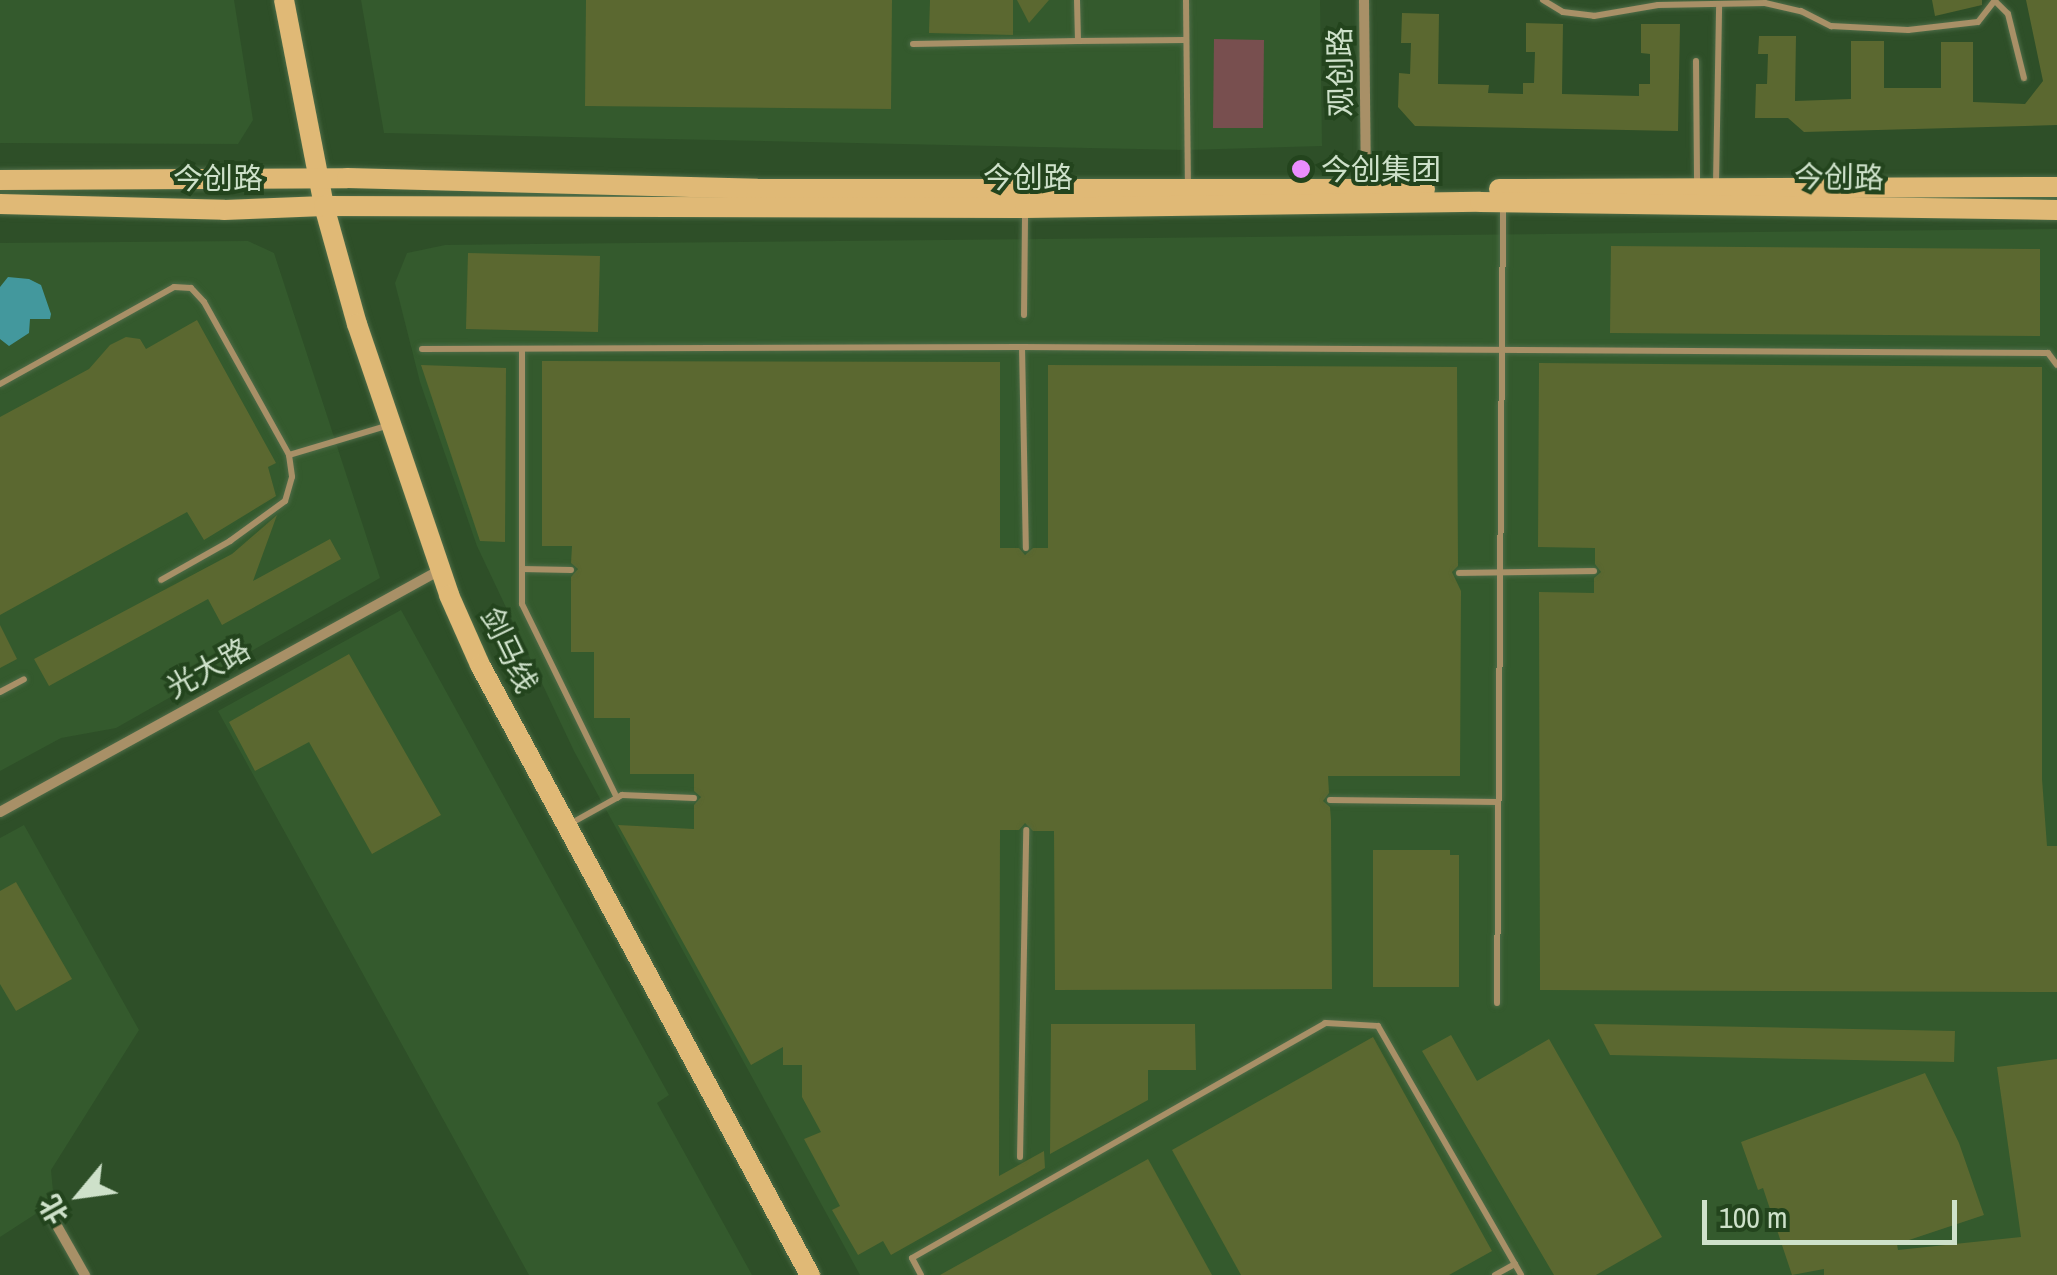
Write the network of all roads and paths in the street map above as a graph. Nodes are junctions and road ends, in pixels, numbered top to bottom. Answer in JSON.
{"nodes":[{"id":1,"x":284,"y":0,"type":"edge"},
{"id":2,"x":1078,"y":0,"type":"edge"},
{"id":3,"x":1186,"y":0,"type":"edge"},
{"id":4,"x":1364,"y":0,"type":"edge"},
{"id":5,"x":1543,"y":0,"type":"edge"},
{"id":6,"x":1995,"y":1,"type":"edge"},
{"id":7,"x":1720,"y":4,"type":"junction"},
{"id":8,"x":1185,"y":40,"type":"junction"},
{"id":9,"x":1078,"y":41,"type":"junction"},
{"id":10,"x":913,"y":44,"type":"dead end"},
{"id":11,"x":1696,"y":61,"type":"dead end"},
{"id":12,"x":2024,"y":78,"type":"dead end"},
{"id":13,"x":320,"y":178,"type":"junction"},
{"id":14,"x":0,"y":180,"type":"edge"},
{"id":15,"x":1188,"y":188,"type":"junction"},
{"id":16,"x":2057,"y":188,"type":"edge"},
{"id":17,"x":1707,"y":190,"type":"junction"},
{"id":18,"x":1365,"y":196,"type":"junction"},
{"id":19,"x":1503,"y":196,"type":"junction"},
{"id":20,"x":0,"y":204,"type":"edge"},
{"id":21,"x":324,"y":206,"type":"junction"},
{"id":22,"x":1026,"y":208,"type":"junction"},
{"id":23,"x":2057,"y":210,"type":"edge"},
{"id":24,"x":1024,"y":315,"type":"dead end"},
{"id":25,"x":1022,"y":346,"type":"junction"},
{"id":26,"x":522,"y":348,"type":"junction"},
{"id":27,"x":422,"y":349,"type":"dead end"},
{"id":28,"x":1499,"y":353,"type":"junction"},
{"id":29,"x":2057,"y":365,"type":"edge"},
{"id":30,"x":0,"y":384,"type":"edge"},
{"id":31,"x":390,"y":424,"type":"junction"},
{"id":32,"x":289,"y":455,"type":"junction"},
{"id":33,"x":1026,"y":548,"type":"dead end"},
{"id":34,"x":522,"y":568,"type":"junction"},
{"id":35,"x":440,"y":570,"type":"junction"},
{"id":36,"x":572,"y":570,"type":"dead end"},
{"id":37,"x":1594,"y":570,"type":"dead end"},
{"id":38,"x":1498,"y":572,"type":"junction"},
{"id":39,"x":1459,"y":573,"type":"dead end"},
{"id":40,"x":161,"y":580,"type":"dead end"},
{"id":41,"x":24,"y":679,"type":"dead end"},
{"id":42,"x":0,"y":692,"type":"edge"},
{"id":43,"x":616,"y":798,"type":"junction"},
{"id":44,"x":694,"y":798,"type":"dead end"},
{"id":45,"x":1330,"y":800,"type":"dead end"},
{"id":46,"x":1498,"y":802,"type":"junction"},
{"id":47,"x":0,"y":812,"type":"edge"},
{"id":48,"x":566,"y":826,"type":"junction"},
{"id":49,"x":1026,"y":830,"type":"dead end"},
{"id":50,"x":1497,"y":1004,"type":"dead end"},
{"id":51,"x":1020,"y":1157,"type":"dead end"},
{"id":52,"x":52,"y":1216,"type":"dead end"},
{"id":53,"x":1515,"y":1264,"type":"junction"},
{"id":54,"x":85,"y":1275,"type":"edge"},
{"id":55,"x":810,"y":1275,"type":"edge"},
{"id":56,"x":921,"y":1275,"type":"edge"},
{"id":57,"x":1495,"y":1275,"type":"edge"},
{"id":58,"x":1522,"y":1275,"type":"edge"}],
"edges":[{"from":1,"to":13,"type":"main road","name":"剑马线"},
{"from":2,"to":9,"type":"lane"},
{"from":3,"to":8,"type":"lane"},
{"from":4,"to":18,"type":"street","name":"观创路"},
{"from":5,"to":7,"type":"lane"},
{"from":6,"to":7,"type":"lane"},
{"from":6,"to":12,"type":"lane"},
{"from":7,"to":17,"type":"lane"},
{"from":8,"to":9,"type":"lane"},
{"from":8,"to":15,"type":"lane"},
{"from":9,"to":10,"type":"lane"},
{"from":11,"to":17,"type":"lane"},
{"from":13,"to":14,"type":"main road","name":"今创路"},
{"from":13,"to":15,"type":"main road","name":"今创路"},
{"from":13,"to":21,"type":"main road","name":"剑马线"},
{"from":15,"to":18,"type":"main road","name":"今创路"},
{"from":16,"to":17,"type":"main road","name":"今创路"},
{"from":17,"to":19,"type":"main road","name":"今创路"},
{"from":18,"to":19,"type":"main road","name":"今创路"},
{"from":18,"to":22,"type":"main road","name":"今创路"},
{"from":19,"to":23,"type":"main road","name":"今创路"},
{"from":19,"to":28,"type":"lane"},
{"from":20,"to":21,"type":"main road","name":"今创路"},
{"from":21,"to":22,"type":"main road","name":"今创路"},
{"from":21,"to":31,"type":"main road","name":"剑马线"},
{"from":22,"to":24,"type":"lane"},
{"from":25,"to":26,"type":"lane"},
{"from":25,"to":28,"type":"lane"},
{"from":25,"to":33,"type":"lane"},
{"from":26,"to":27,"type":"lane"},
{"from":26,"to":34,"type":"lane"},
{"from":28,"to":29,"type":"lane"},
{"from":28,"to":38,"type":"lane"},
{"from":30,"to":32,"type":"lane"},
{"from":31,"to":32,"type":"lane"},
{"from":31,"to":35,"type":"main road","name":"剑马线"},
{"from":32,"to":40,"type":"lane"},
{"from":34,"to":36,"type":"lane"},
{"from":34,"to":43,"type":"lane"},
{"from":35,"to":47,"type":"street","name":"光大路"},
{"from":35,"to":48,"type":"main road","name":"剑马线"},
{"from":37,"to":38,"type":"lane"},
{"from":38,"to":39,"type":"lane"},
{"from":38,"to":46,"type":"lane"},
{"from":41,"to":42,"type":"lane"},
{"from":43,"to":44,"type":"lane"},
{"from":43,"to":48,"type":"lane"},
{"from":45,"to":46,"type":"lane"},
{"from":46,"to":50,"type":"lane"},
{"from":48,"to":55,"type":"main road","name":"剑马线"},
{"from":49,"to":51,"type":"lane"},
{"from":52,"to":54,"type":"street"},
{"from":53,"to":56,"type":"lane"},
{"from":53,"to":57,"type":"lane"},
{"from":53,"to":58,"type":"lane"}]}
